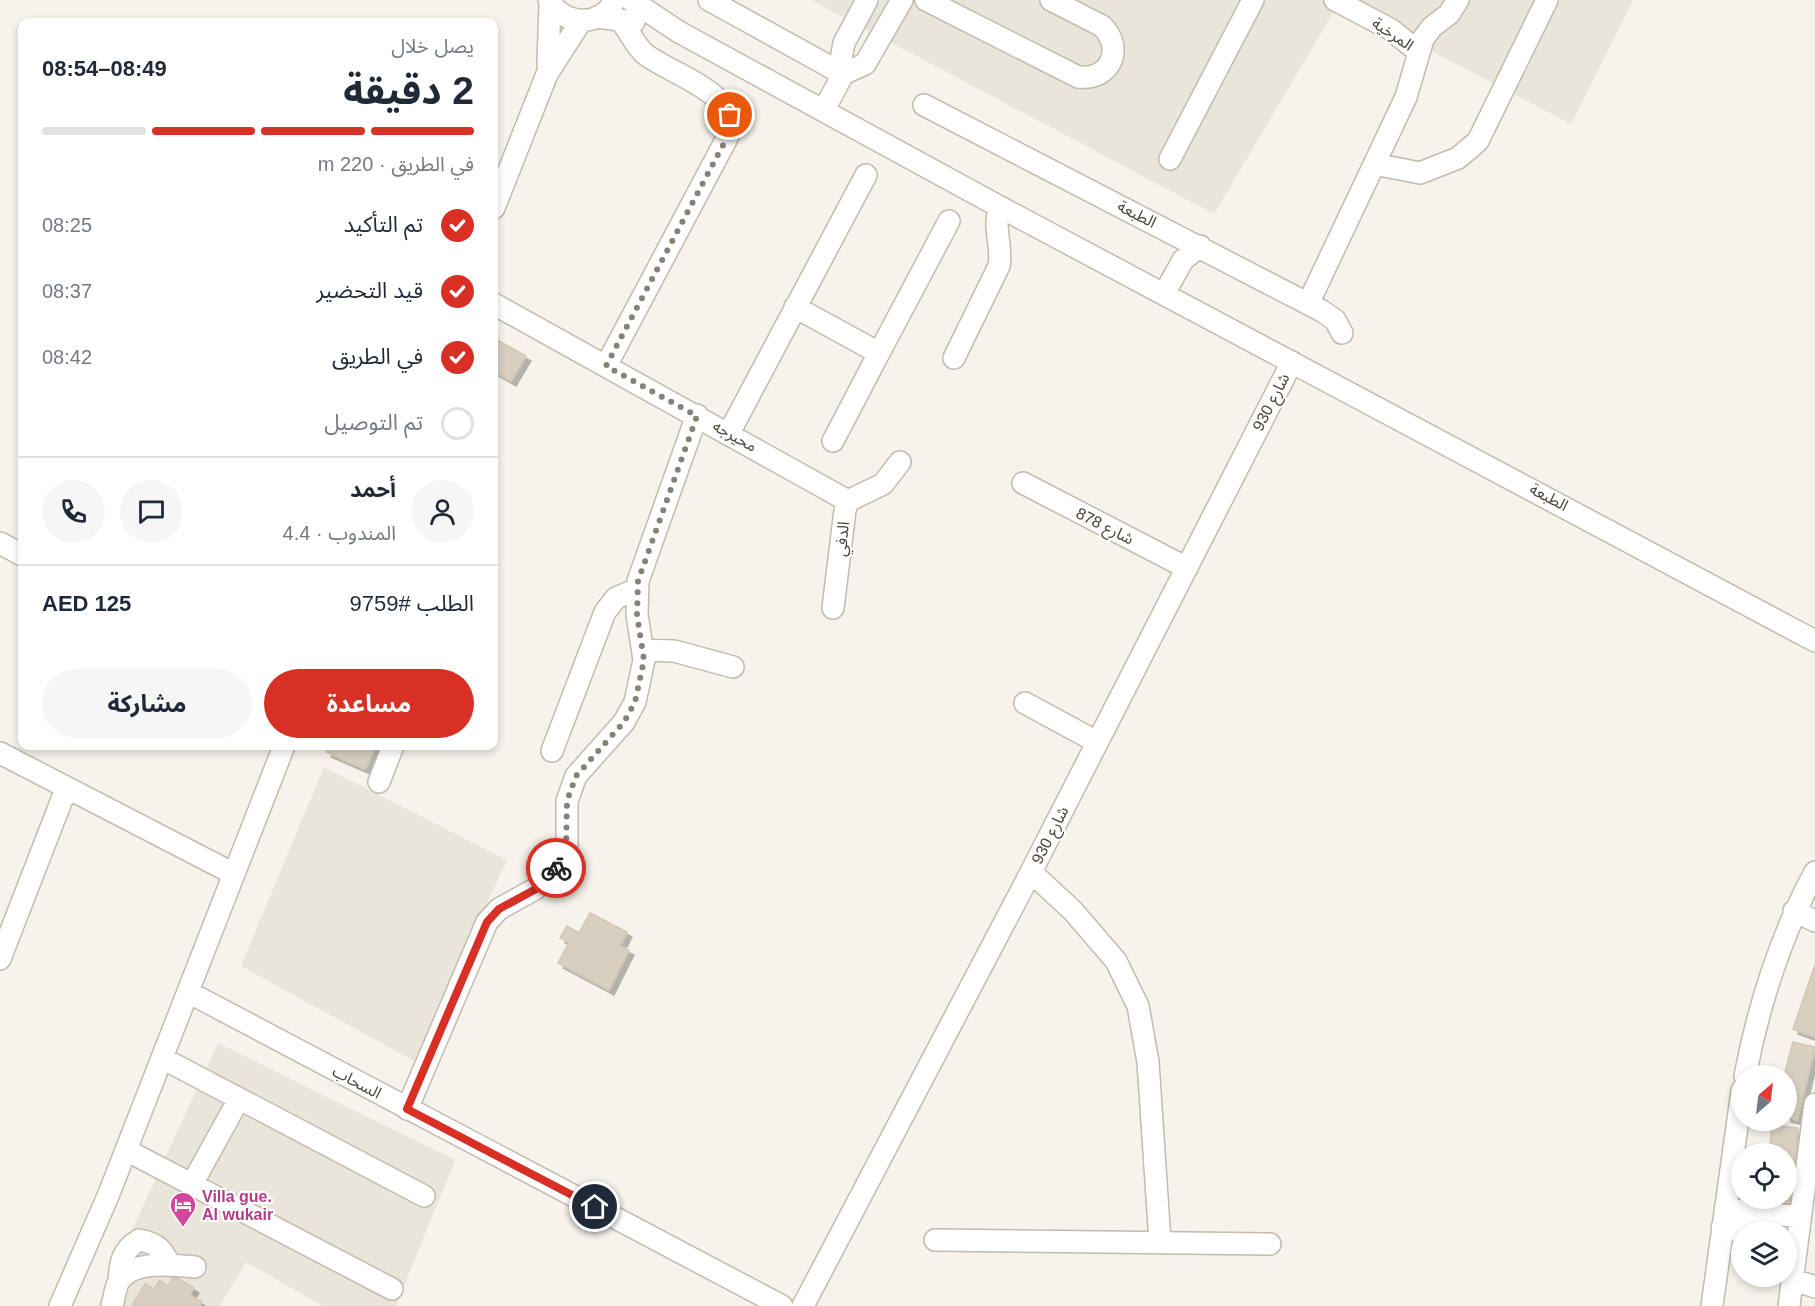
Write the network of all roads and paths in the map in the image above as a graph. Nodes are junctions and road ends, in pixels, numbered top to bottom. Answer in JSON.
{"nodes":[{"id":1,"x":631,"y":0,"type":"edge"},
{"id":2,"x":709,"y":0,"type":"edge"},
{"id":3,"x":867,"y":0,"type":"edge"},
{"id":4,"x":902,"y":0,"type":"edge"},
{"id":5,"x":926,"y":0,"type":"edge"},
{"id":6,"x":1051,"y":0,"type":"edge"},
{"id":7,"x":1254,"y":0,"type":"edge"},
{"id":8,"x":1335,"y":0,"type":"edge"},
{"id":9,"x":1458,"y":0,"type":"edge"},
{"id":10,"x":1547,"y":0,"type":"edge"},
{"id":11,"x":550,"y":1,"type":"edge"},
{"id":12,"x":617,"y":10,"type":"edge"},
{"id":13,"x":589,"y":19,"type":"junction"},
{"id":14,"x":679,"y":32,"type":"junction"},
{"id":15,"x":1419,"y":52,"type":"junction"},
{"id":16,"x":547,"y":74,"type":"junction"},
{"id":17,"x":843,"y":74,"type":"junction"},
{"id":18,"x":924,"y":105,"type":"dead end"},
{"id":19,"x":824,"y":110,"type":"junction"},
{"id":20,"x":1170,"y":159,"type":"dead end"},
{"id":21,"x":1374,"y":164,"type":"junction"},
{"id":22,"x":866,"y":176,"type":"dead end"},
{"id":23,"x":498,"y":198,"type":"edge"},
{"id":24,"x":1000,"y":207,"type":"junction"},
{"id":25,"x":950,"y":221,"type":"dead end"},
{"id":26,"x":1200,"y":246,"type":"junction"},
{"id":27,"x":1164,"y":294,"type":"junction"},
{"id":28,"x":1308,"y":303,"type":"junction"},
{"id":29,"x":498,"y":306,"type":"edge"},
{"id":30,"x":795,"y":307,"type":"junction"},
{"id":31,"x":1342,"y":333,"type":"dead end"},
{"id":32,"x":879,"y":353,"type":"junction"},
{"id":33,"x":954,"y":358,"type":"dead end"},
{"id":34,"x":1292,"y":362,"type":"junction"},
{"id":35,"x":606,"y":366,"type":"junction"},
{"id":36,"x":697,"y":416,"type":"junction"},
{"id":37,"x":729,"y":433,"type":"junction"},
{"id":38,"x":833,"y":441,"type":"dead end"},
{"id":39,"x":900,"y":462,"type":"dead end"},
{"id":40,"x":1023,"y":483,"type":"dead end"},
{"id":41,"x":848,"y":501,"type":"junction"},
{"id":42,"x":0,"y":543,"type":"edge"},
{"id":43,"x":18,"y":553,"type":"edge"},
{"id":44,"x":1187,"y":568,"type":"junction"},
{"id":45,"x":637,"y":589,"type":"junction"},
{"id":46,"x":833,"y":608,"type":"dead end"},
{"id":47,"x":1811,"y":638,"type":"edge"},
{"id":48,"x":644,"y":650,"type":"junction"},
{"id":49,"x":733,"y":667,"type":"dead end"},
{"id":50,"x":1025,"y":703,"type":"dead end"},
{"id":51,"x":1097,"y":742,"type":"junction"},
{"id":52,"x":282,"y":750,"type":"edge"},
{"id":53,"x":391,"y":750,"type":"edge"},
{"id":54,"x":552,"y":751,"type":"dead end"},
{"id":55,"x":0,"y":753,"type":"edge"},
{"id":56,"x":379,"y":782,"type":"dead end"},
{"id":57,"x":66,"y":789,"type":"junction"},
{"id":58,"x":1031,"y":872,"type":"junction"},
{"id":59,"x":1815,"y":873,"type":"edge"},
{"id":60,"x":234,"y":874,"type":"junction"},
{"id":61,"x":1794,"y":911,"type":"junction"},
{"id":62,"x":1815,"y":921,"type":"edge"},
{"id":63,"x":0,"y":959,"type":"edge"},
{"id":64,"x":188,"y":992,"type":"junction"},
{"id":65,"x":162,"y":1058,"type":"junction"},
{"id":66,"x":1748,"y":1065,"type":"edge"},
{"id":67,"x":239,"y":1099,"type":"junction"},
{"id":68,"x":1815,"y":1104,"type":"edge"},
{"id":69,"x":407,"y":1109,"type":"junction"},
{"id":70,"x":1736,"y":1131,"type":"edge"},
{"id":71,"x":126,"y":1150,"type":"junction"},
{"id":72,"x":192,"y":1184,"type":"junction"},
{"id":73,"x":424,"y":1196,"type":"dead end"},
{"id":74,"x":1723,"y":1219,"type":"junction"},
{"id":75,"x":1737,"y":1221,"type":"edge"},
{"id":76,"x":1796,"y":1221,"type":"edge"},
{"id":77,"x":1731,"y":1223,"type":"edge"},
{"id":78,"x":935,"y":1240,"type":"dead end"},
{"id":79,"x":1160,"y":1242,"type":"junction"},
{"id":80,"x":1270,"y":1244,"type":"dead end"},
{"id":81,"x":195,"y":1267,"type":"dead end"},
{"id":82,"x":1797,"y":1281,"type":"edge"},
{"id":83,"x":1791,"y":1287,"type":"edge"},
{"id":84,"x":1815,"y":1287,"type":"edge"},
{"id":85,"x":392,"y":1289,"type":"dead end"},
{"id":86,"x":60,"y":1306,"type":"edge"},
{"id":87,"x":112,"y":1306,"type":"edge"},
{"id":88,"x":782,"y":1306,"type":"edge"},
{"id":89,"x":803,"y":1306,"type":"edge"},
{"id":90,"x":1712,"y":1306,"type":"edge"},
{"id":91,"x":1789,"y":1306,"type":"edge"}],
"edges":[{"from":1,"to":14,"type":"street"},
{"from":2,"to":17,"type":"street"},
{"from":3,"to":17,"type":"street"},
{"from":4,"to":17,"type":"street"},
{"from":5,"to":6,"type":"street"},
{"from":7,"to":20,"type":"street"},
{"from":8,"to":15,"type":"street","name":"المرخية"},
{"from":9,"to":15,"type":"street"},
{"from":10,"to":21,"type":"street"},
{"from":11,"to":13,"type":"street"},
{"from":11,"to":16,"type":"street"},
{"from":12,"to":13,"type":"street"},
{"from":12,"to":14,"type":"street"},
{"from":12,"to":35,"type":"street"},
{"from":13,"to":16,"type":"street"},
{"from":14,"to":19,"type":"street","name":"الطبعة"},
{"from":15,"to":21,"type":"street"},
{"from":16,"to":23,"type":"street"},
{"from":17,"to":19,"type":"street"},
{"from":18,"to":26,"type":"street","name":"الطبعة"},
{"from":19,"to":24,"type":"street","name":"الطبعة"},
{"from":21,"to":28,"type":"street"},
{"from":22,"to":30,"type":"street"},
{"from":24,"to":27,"type":"street","name":"الطبعة"},
{"from":24,"to":33,"type":"street"},
{"from":25,"to":32,"type":"street"},
{"from":26,"to":27,"type":"street"},
{"from":26,"to":28,"type":"street","name":"الطبعة"},
{"from":27,"to":34,"type":"street","name":"الطبعة"},
{"from":28,"to":31,"type":"street","name":"الطبعة"},
{"from":29,"to":35,"type":"street","name":"محيرجه"},
{"from":30,"to":32,"type":"street"},
{"from":30,"to":37,"type":"street"},
{"from":32,"to":38,"type":"street"},
{"from":34,"to":44,"type":"street","name":"شارع 930"},
{"from":34,"to":47,"type":"street","name":"الطبعة"},
{"from":35,"to":36,"type":"street","name":"محيرجه"},
{"from":36,"to":37,"type":"street","name":"محيرجه"},
{"from":36,"to":45,"type":"street"},
{"from":37,"to":41,"type":"street","name":"محيرجه"},
{"from":39,"to":41,"type":"street","name":"الدفي"},
{"from":40,"to":44,"type":"street","name":"شارع 878"},
{"from":41,"to":46,"type":"street","name":"الدفي"},
{"from":42,"to":43,"type":"street"},
{"from":44,"to":51,"type":"street","name":"شارع 930"},
{"from":45,"to":48,"type":"street"},
{"from":45,"to":54,"type":"street"},
{"from":48,"to":49,"type":"street"},
{"from":48,"to":69,"type":"street"},
{"from":50,"to":51,"type":"street"},
{"from":51,"to":58,"type":"street","name":"شارع 930"},
{"from":52,"to":60,"type":"street"},
{"from":53,"to":56,"type":"street"},
{"from":55,"to":57,"type":"street"},
{"from":57,"to":60,"type":"street"},
{"from":57,"to":63,"type":"street"},
{"from":58,"to":79,"type":"street"},
{"from":58,"to":89,"type":"street","name":"شارع 930"},
{"from":59,"to":61,"type":"street"},
{"from":60,"to":64,"type":"street"},
{"from":61,"to":62,"type":"street"},
{"from":61,"to":66,"type":"street"},
{"from":64,"to":65,"type":"street"},
{"from":64,"to":69,"type":"street","name":"السحاب"},
{"from":65,"to":67,"type":"street"},
{"from":65,"to":71,"type":"street"},
{"from":67,"to":72,"type":"street"},
{"from":67,"to":73,"type":"street"},
{"from":68,"to":76,"type":"street"},
{"from":69,"to":88,"type":"street","name":"السحاب"},
{"from":70,"to":74,"type":"street"},
{"from":71,"to":72,"type":"street"},
{"from":71,"to":86,"type":"street"},
{"from":72,"to":85,"type":"street"},
{"from":74,"to":75,"type":"street"},
{"from":74,"to":77,"type":"street"},
{"from":74,"to":90,"type":"street"},
{"from":78,"to":79,"type":"street"},
{"from":79,"to":80,"type":"street"},
{"from":81,"to":87,"type":"street"},
{"from":82,"to":84,"type":"street"},
{"from":83,"to":91,"type":"street"}]}
